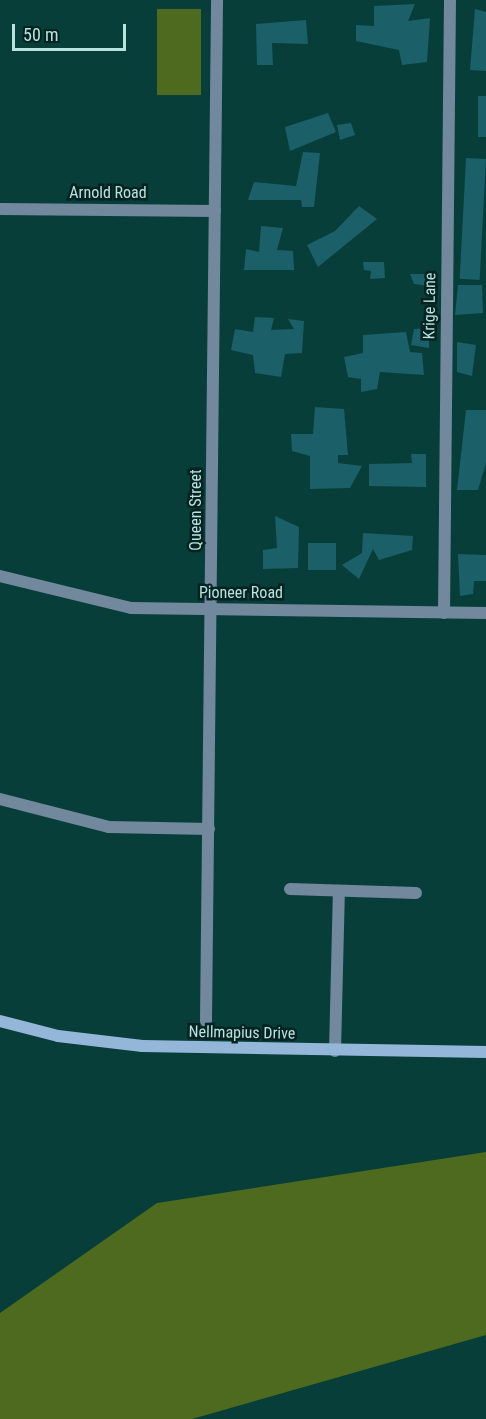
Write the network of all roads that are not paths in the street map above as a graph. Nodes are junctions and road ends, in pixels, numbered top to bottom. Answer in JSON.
{"nodes":[{"id":1,"x":217,"y":0,"type":"edge"},
{"id":2,"x":450,"y":0,"type":"edge"},
{"id":3,"x":0,"y":209,"type":"edge"},
{"id":4,"x":215,"y":211,"type":"junction"},
{"id":5,"x":0,"y":576,"type":"edge"},
{"id":6,"x":212,"y":609,"type":"junction"},
{"id":7,"x":444,"y":613,"type":"junction"},
{"id":8,"x":486,"y":613,"type":"edge"},
{"id":9,"x":0,"y":799,"type":"edge"},
{"id":10,"x":209,"y":828,"type":"junction"},
{"id":11,"x":290,"y":889,"type":"dead end"},
{"id":12,"x":339,"y":891,"type":"junction"},
{"id":13,"x":416,"y":893,"type":"dead end"},
{"id":14,"x":0,"y":1021,"type":"edge"},
{"id":15,"x":206,"y":1021,"type":"dead end"},
{"id":16,"x":335,"y":1051,"type":"junction"},
{"id":17,"x":486,"y":1052,"type":"edge"}],
"edges":[{"from":1,"to":4,"type":"street","name":"Queen Street"},
{"from":2,"to":7,"type":"street","name":"Krige Lane"},
{"from":3,"to":4,"type":"street","name":"Arnold Road"},
{"from":4,"to":6,"type":"street","name":"Queen Street"},
{"from":5,"to":6,"type":"street","name":"Pioneer Road"},
{"from":6,"to":7,"type":"street","name":"Pioneer Road"},
{"from":6,"to":10,"type":"street","name":"Queen Street"},
{"from":7,"to":8,"type":"street","name":"Pioneer Road"},
{"from":9,"to":10,"type":"street"},
{"from":10,"to":15,"type":"street","name":"Queen Street"},
{"from":11,"to":12,"type":"street"},
{"from":12,"to":13,"type":"street"},
{"from":12,"to":16,"type":"street"},
{"from":14,"to":16,"type":"main road","name":"Nellmapius Drive"},
{"from":16,"to":17,"type":"main road","name":"Nellmapius Drive"}]}
